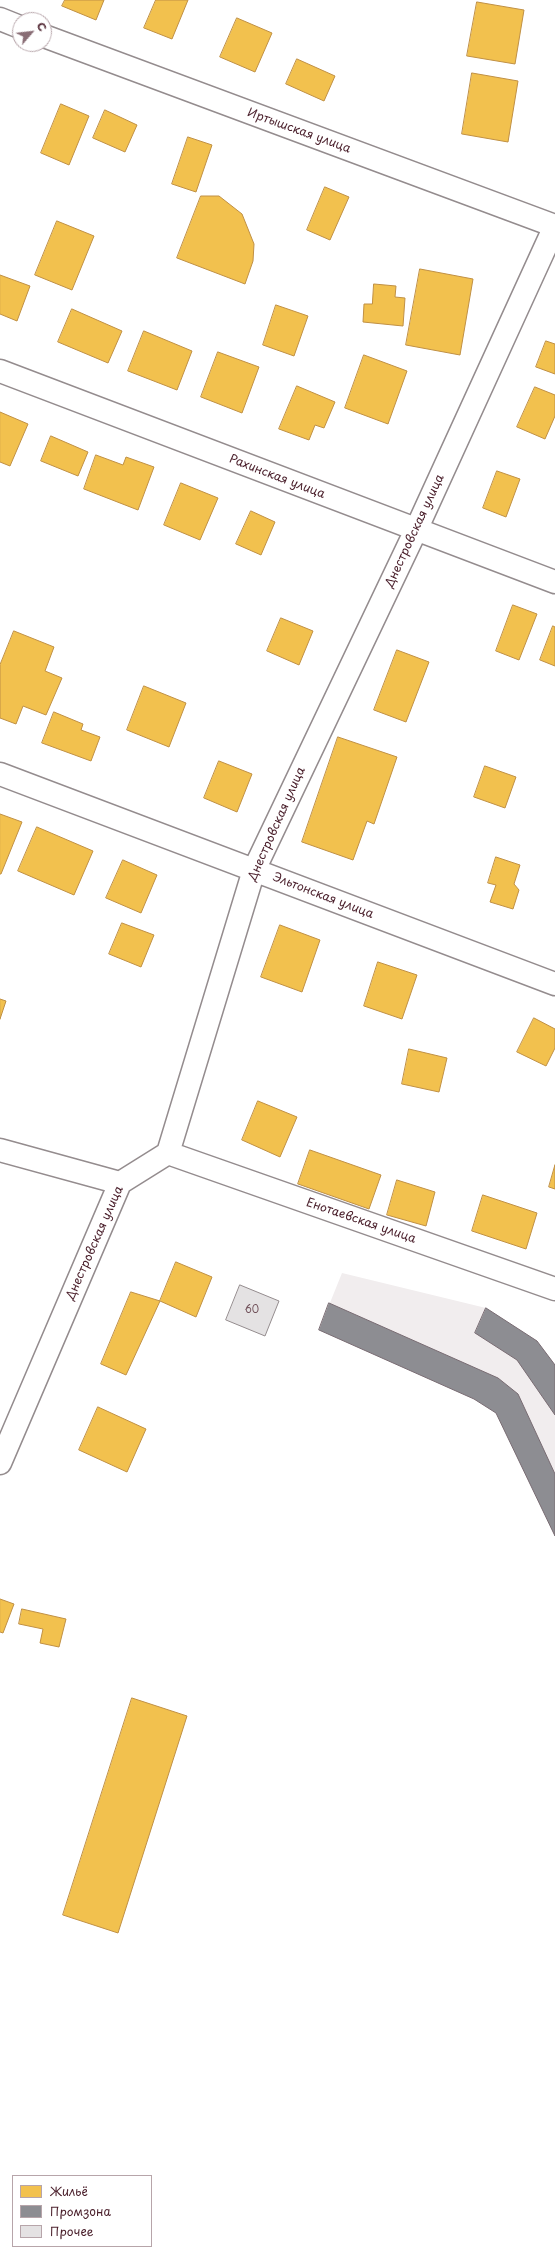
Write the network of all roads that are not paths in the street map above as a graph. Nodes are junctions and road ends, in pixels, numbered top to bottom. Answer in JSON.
{"nodes":[{"id":1,"x":0,"y":19,"type":"edge"},
{"id":2,"x":12,"y":24,"type":"edge"},
{"id":3,"x":52,"y":39,"type":"edge"},
{"id":4,"x":555,"y":226,"type":"edge"},
{"id":5,"x":0,"y":371,"type":"edge"},
{"id":6,"x":416,"y":530,"type":"junction"},
{"id":7,"x":555,"y":582,"type":"edge"},
{"id":8,"x":0,"y":774,"type":"edge"},
{"id":9,"x":254,"y":870,"type":"junction"},
{"id":10,"x":555,"y":984,"type":"edge"},
{"id":11,"x":0,"y":1150,"type":"edge"},
{"id":12,"x":168,"y":1153,"type":"junction"},
{"id":13,"x":120,"y":1183,"type":"junction"},
{"id":14,"x":555,"y":1289,"type":"edge"},
{"id":15,"x":0,"y":1463,"type":"edge"}],
"edges":[{"from":1,"to":2,"type":"street"},
{"from":3,"to":4,"type":"street","name":"Иртышская улица"},
{"from":4,"to":6,"type":"street","name":"Днестровская улица"},
{"from":5,"to":6,"type":"street","name":"Рахинская улица"},
{"from":6,"to":7,"type":"street","name":"Рахинская улица"},
{"from":6,"to":9,"type":"street","name":"Днестровская улица"},
{"from":8,"to":9,"type":"street","name":"Эльтонская улица"},
{"from":9,"to":10,"type":"street","name":"Эльтонская улица"},
{"from":9,"to":12,"type":"street","name":"Днестровская улица"},
{"from":11,"to":13,"type":"street"},
{"from":12,"to":13,"type":"street","name":"Днестровская улица"},
{"from":12,"to":14,"type":"street","name":"Енотаевская улица"},
{"from":13,"to":15,"type":"street","name":"Днестровская улица"}]}
